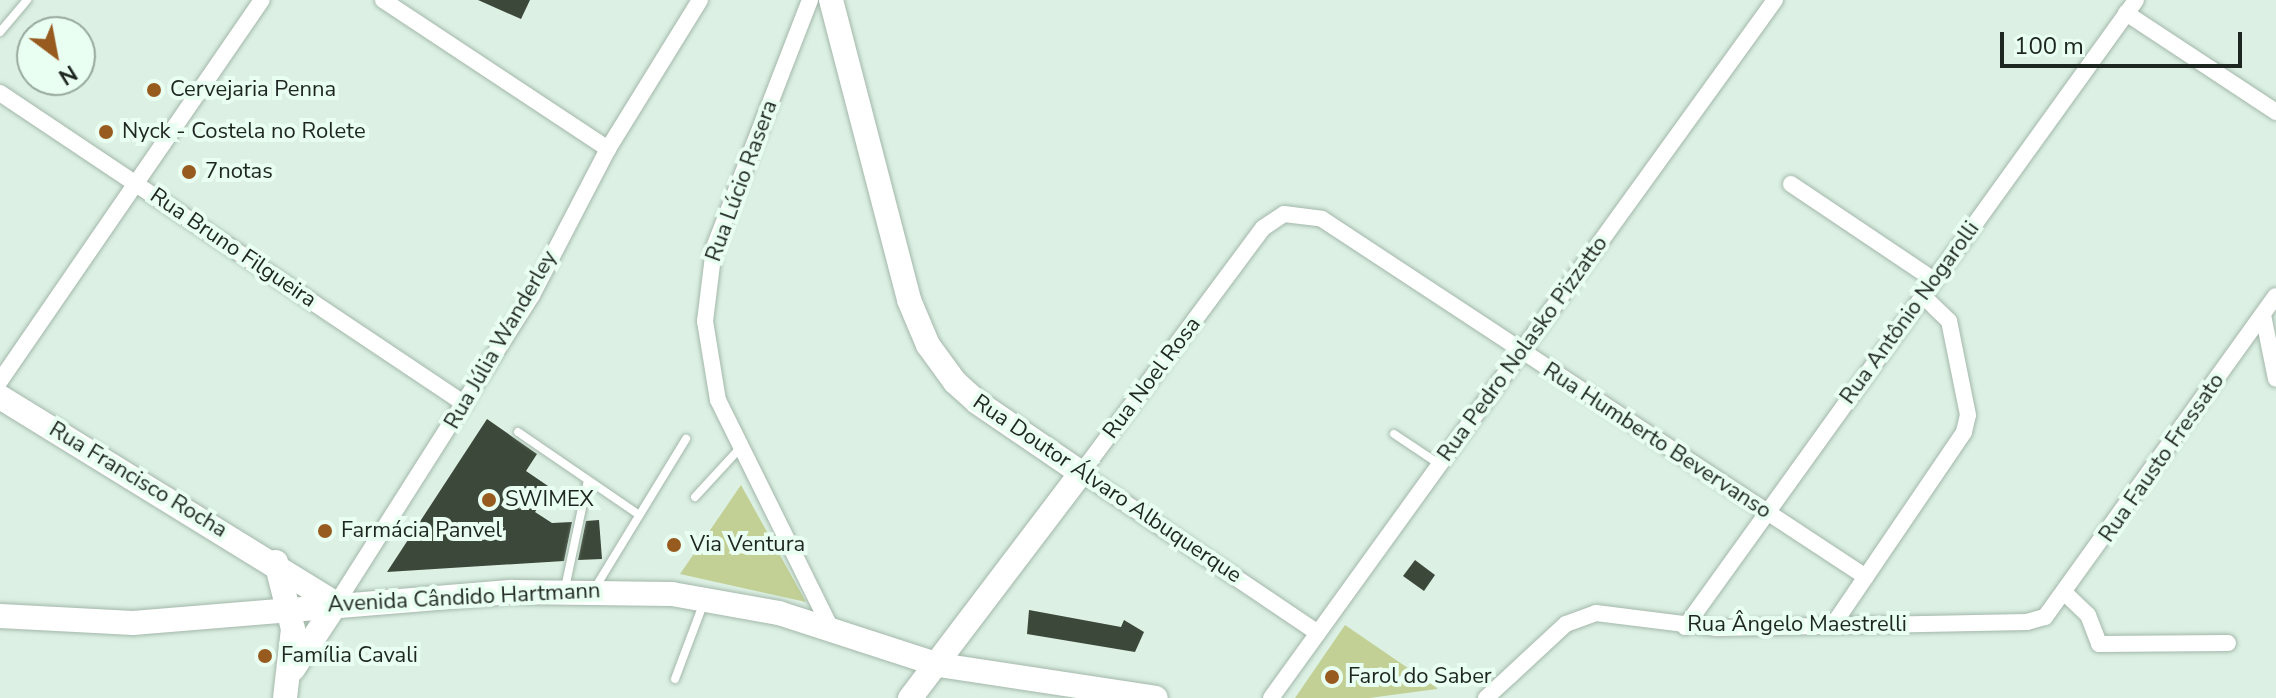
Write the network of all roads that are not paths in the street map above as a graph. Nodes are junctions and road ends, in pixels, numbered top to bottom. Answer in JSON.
{"nodes":[{"id":1,"x":27,"y":0,"type":"edge"},
{"id":2,"x":262,"y":0,"type":"edge"},
{"id":3,"x":383,"y":0,"type":"edge"},
{"id":4,"x":700,"y":0,"type":"edge"},
{"id":5,"x":810,"y":0,"type":"edge"},
{"id":6,"x":831,"y":0,"type":"edge"},
{"id":7,"x":1775,"y":0,"type":"edge"},
{"id":8,"x":2131,"y":6,"type":"edge"},
{"id":9,"x":0,"y":32,"type":"edge"},
{"id":10,"x":0,"y":93,"type":"edge"},
{"id":11,"x":2276,"y":112,"type":"edge"},
{"id":12,"x":608,"y":149,"type":"junction"},
{"id":13,"x":136,"y":184,"type":"junction"},
{"id":14,"x":1791,"y":184,"type":"dead end"},
{"id":15,"x":1284,"y":214,"type":"joint"},
{"id":16,"x":1934,"y":280,"type":"junction"},
{"id":17,"x":1923,"y":296,"type":"junction"},
{"id":18,"x":2276,"y":296,"type":"edge"},
{"id":19,"x":2263,"y":315,"type":"junction"},
{"id":20,"x":1521,"y":352,"type":"junction"},
{"id":21,"x":2276,"y":379,"type":"edge"},
{"id":22,"x":0,"y":381,"type":"edge"},
{"id":23,"x":0,"y":397,"type":"edge"},
{"id":24,"x":465,"y":404,"type":"junction"},
{"id":25,"x":518,"y":432,"type":"dead end"},
{"id":26,"x":1394,"y":434,"type":"dead end"},
{"id":27,"x":686,"y":439,"type":"dead end"},
{"id":28,"x":741,"y":447,"type":"junction"},
{"id":29,"x":1440,"y":465,"type":"junction"},
{"id":30,"x":1081,"y":473,"type":"junction"},
{"id":31,"x":588,"y":480,"type":"junction"},
{"id":32,"x":695,"y":497,"type":"dead end"},
{"id":33,"x":1767,"y":513,"type":"junction"},
{"id":34,"x":639,"y":515,"type":"junction"},
{"id":35,"x":276,"y":562,"type":"junction"},
{"id":36,"x":1866,"y":577,"type":"junction"},
{"id":37,"x":565,"y":590,"type":"junction"},
{"id":38,"x":594,"y":590,"type":"junction"},
{"id":39,"x":2066,"y":594,"type":"junction"},
{"id":40,"x":706,"y":597,"type":"junction"},
{"id":41,"x":336,"y":604,"type":"junction"},
{"id":42,"x":291,"y":609,"type":"junction"},
{"id":43,"x":0,"y":616,"type":"edge"},
{"id":44,"x":2045,"y":617,"type":"joint"},
{"id":45,"x":1833,"y":625,"type":"junction"},
{"id":46,"x":1685,"y":627,"type":"junction"},
{"id":47,"x":831,"y":629,"type":"junction"},
{"id":48,"x":1318,"y":633,"type":"junction"},
{"id":49,"x":2228,"y":643,"type":"dead end"},
{"id":50,"x":939,"y":665,"type":"junction"},
{"id":51,"x":291,"y":673,"type":"junction"},
{"id":52,"x":675,"y":679,"type":"dead end"},
{"id":53,"x":285,"y":698,"type":"edge"},
{"id":54,"x":910,"y":698,"type":"edge"},
{"id":55,"x":1156,"y":698,"type":"edge"},
{"id":56,"x":1271,"y":698,"type":"edge"},
{"id":57,"x":1486,"y":698,"type":"edge"}],
"edges":[{"from":1,"to":9,"type":"lane"},
{"from":2,"to":13,"type":"street"},
{"from":3,"to":12,"type":"street"},
{"from":4,"to":12,"type":"street","name":"Rua Júlia Wanderley"},
{"from":5,"to":28,"type":"street","name":"Rua Lúcio Rasera"},
{"from":6,"to":30,"type":"main road","name":"Rua Doutor Álvaro Albuquerque"},
{"from":7,"to":20,"type":"street","name":"Rua Pedro Nolasko Pizzatto"},
{"from":8,"to":11,"type":"street"},
{"from":8,"to":16,"type":"street","name":"Rua Antônio Nogarolli"},
{"from":10,"to":13,"type":"street","name":"Rua Bruno Filgueira"},
{"from":12,"to":24,"type":"street","name":"Rua Júlia Wanderley"},
{"from":13,"to":22,"type":"street"},
{"from":13,"to":24,"type":"street","name":"Rua Bruno Filgueira"},
{"from":14,"to":16,"type":"street"},
{"from":15,"to":20,"type":"street","name":"Rua Humberto Bevervanso"},
{"from":15,"to":30,"type":"street","name":"Rua Noel Rosa"},
{"from":16,"to":17,"type":"street","name":"Rua Antônio Nogarolli"},
{"from":17,"to":33,"type":"street","name":"Rua Antônio Nogarolli"},
{"from":17,"to":36,"type":"street"},
{"from":18,"to":19,"type":"street","name":"Rua Fausto Fressato"},
{"from":19,"to":21,"type":"street"},
{"from":19,"to":39,"type":"street","name":"Rua Fausto Fressato"},
{"from":20,"to":29,"type":"street","name":"Rua Pedro Nolasko Pizzatto"},
{"from":20,"to":33,"type":"street","name":"Rua Humberto Bevervanso"},
{"from":23,"to":35,"type":"main road","name":"Rua Francisco Rocha"},
{"from":24,"to":41,"type":"street","name":"Rua Júlia Wanderley"},
{"from":25,"to":31,"type":"lane"},
{"from":26,"to":29,"type":"lane"},
{"from":27,"to":34,"type":"lane"},
{"from":28,"to":32,"type":"lane"},
{"from":28,"to":47,"type":"street","name":"Rua Lúcio Rasera"},
{"from":29,"to":48,"type":"street","name":"Rua Pedro Nolasko Pizzatto"},
{"from":30,"to":48,"type":"street","name":"Rua Doutor Álvaro Albuquerque"},
{"from":30,"to":50,"type":"main road","name":"Rua Noel Rosa"},
{"from":31,"to":34,"type":"lane"},
{"from":31,"to":37,"type":"lane"},
{"from":33,"to":36,"type":"street","name":"Rua Humberto Bevervanso"},
{"from":33,"to":46,"type":"street","name":"Rua Antônio Nogarolli"},
{"from":34,"to":38,"type":"lane"},
{"from":35,"to":41,"type":"main road","name":"Rua Francisco Rocha"},
{"from":35,"to":42,"type":"main road"},
{"from":36,"to":45,"type":"street"},
{"from":37,"to":38,"type":"main road","name":"Avenida Cândido Hartmann"},
{"from":37,"to":41,"type":"main road","name":"Avenida Cândido Hartmann"},
{"from":38,"to":40,"type":"main road","name":"Avenida Cândido Hartmann"},
{"from":39,"to":44,"type":"street","name":"Rua Fausto Fressato"},
{"from":39,"to":49,"type":"street"},
{"from":40,"to":47,"type":"main road","name":"Avenida Cândido Hartmann"},
{"from":40,"to":52,"type":"lane"},
{"from":41,"to":42,"type":"main road","name":"Avenida Cândido Hartmann"},
{"from":41,"to":51,"type":"main road","name":"Rua Júlia Wanderley"},
{"from":42,"to":43,"type":"main road","name":"Avenida Cândido Hartmann"},
{"from":42,"to":51,"type":"main road","name":"Rua Júlia Wanderley"},
{"from":44,"to":45,"type":"street","name":"Rua Ângelo Maestrelli"},
{"from":45,"to":46,"type":"street","name":"Rua Ângelo Maestrelli"},
{"from":46,"to":57,"type":"street","name":"Rua Ângelo Maestrelli"},
{"from":47,"to":50,"type":"main road","name":"Avenida Cândido Hartmann"},
{"from":48,"to":56,"type":"street","name":"Rua Pedro Nolasko Pizzatto"},
{"from":50,"to":54,"type":"main road","name":"Rua Noel Rosa"},
{"from":50,"to":55,"type":"main road","name":"Avenida Cândido Hartmann"},
{"from":51,"to":53,"type":"main road","name":"Rua Júlia Wanderley"}]}
